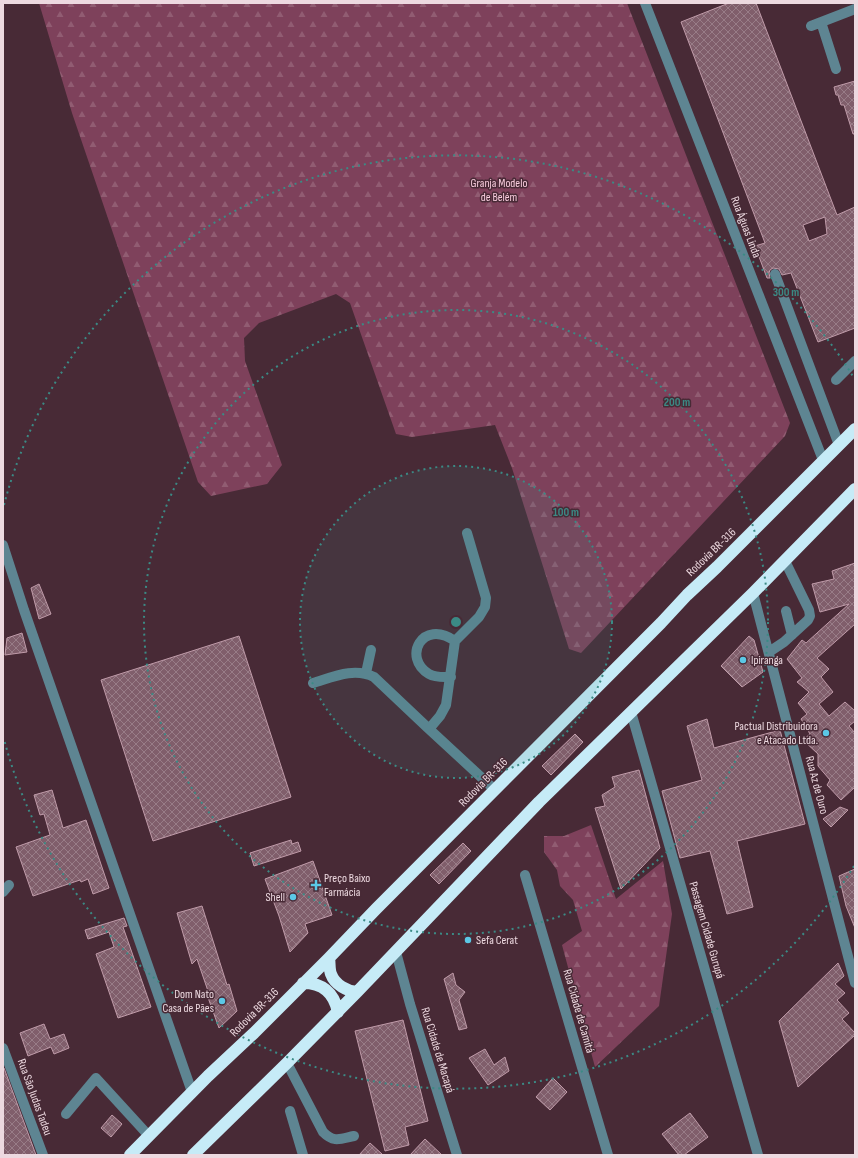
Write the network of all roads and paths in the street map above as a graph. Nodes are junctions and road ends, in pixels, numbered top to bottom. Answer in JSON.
{"nodes":[{"id":1,"x":645,"y":3,"type":"edge"},
{"id":2,"x":855,"y":10,"type":"edge"},
{"id":3,"x":821,"y":22,"type":"junction"},
{"id":4,"x":811,"y":26,"type":"dead end"},
{"id":5,"x":836,"y":69,"type":"dead end"},
{"id":6,"x":775,"y":274,"type":"dead end"},
{"id":7,"x":855,"y":361,"type":"edge"},
{"id":8,"x":836,"y":380,"type":"dead end"},
{"id":9,"x":855,"y":429,"type":"edge"},
{"id":10,"x":839,"y":445,"type":"junction"},
{"id":11,"x":823,"y":460,"type":"junction"},
{"id":12,"x":855,"y":490,"type":"edge"},
{"id":13,"x":467,"y":533,"type":"dead end"},
{"id":14,"x":3,"y":545,"type":"edge"},
{"id":15,"x":785,"y":561,"type":"junction"},
{"id":16,"x":753,"y":593,"type":"junction"},
{"id":17,"x":786,"y":611,"type":"dead end"},
{"id":18,"x":792,"y":635,"type":"junction"},
{"id":19,"x":455,"y":641,"type":"junction"},
{"id":20,"x":371,"y":650,"type":"dead end"},
{"id":21,"x":768,"y":652,"type":"junction"},
{"id":22,"x":366,"y":673,"type":"junction"},
{"id":23,"x":451,"y":677,"type":"junction"},
{"id":24,"x":313,"y":683,"type":"dead end"},
{"id":25,"x":631,"y":712,"type":"junction"},
{"id":26,"x":429,"y":729,"type":"junction"},
{"id":27,"x":495,"y":790,"type":"junction"},
{"id":28,"x":525,"y":875,"type":"dead end"},
{"id":29,"x":396,"y":952,"type":"junction"},
{"id":30,"x":329,"y":958,"type":"junction"},
{"id":31,"x":303,"y":983,"type":"junction"},
{"id":32,"x":855,"y":983,"type":"edge"},
{"id":33,"x":357,"y":992,"type":"junction"},
{"id":34,"x":338,"y":1012,"type":"junction"},
{"id":35,"x":3,"y":1048,"type":"edge"},
{"id":36,"x":287,"y":1063,"type":"junction"},
{"id":37,"x":192,"y":1092,"type":"junction"},
{"id":38,"x":290,"y":1111,"type":"dead end"},
{"id":39,"x":66,"y":1114,"type":"dead end"},
{"id":40,"x":149,"y":1136,"type":"junction"},
{"id":41,"x":354,"y":1136,"type":"dead end"},
{"id":42,"x":43,"y":1155,"type":"edge"},
{"id":43,"x":130,"y":1155,"type":"edge"},
{"id":44,"x":193,"y":1155,"type":"edge"},
{"id":45,"x":303,"y":1155,"type":"edge"},
{"id":46,"x":457,"y":1155,"type":"edge"},
{"id":47,"x":608,"y":1155,"type":"edge"},
{"id":48,"x":758,"y":1155,"type":"edge"}],
"edges":[{"from":1,"to":11,"type":"street","name":"Rua Águas Linda"},
{"from":2,"to":3,"type":"street"},
{"from":3,"to":4,"type":"street"},
{"from":3,"to":5,"type":"street"},
{"from":6,"to":10,"type":"street"},
{"from":7,"to":8,"type":"street"},
{"from":9,"to":10,"type":"highway","name":"Rodovia BR-316"},
{"from":10,"to":11,"type":"highway","name":"Rodovia BR-316"},
{"from":11,"to":27,"type":"highway","name":"Rodovia BR-316"},
{"from":12,"to":15,"type":"highway"},
{"from":13,"to":19,"type":"street"},
{"from":14,"to":37,"type":"street"},
{"from":15,"to":16,"type":"highway"},
{"from":15,"to":18,"type":"street"},
{"from":16,"to":21,"type":"street","name":"Rua Az de Ouro"},
{"from":16,"to":25,"type":"highway"},
{"from":17,"to":18,"type":"street"},
{"from":18,"to":21,"type":"street"},
{"from":19,"to":23,"type":"street"},
{"from":19,"to":23,"type":"street"},
{"from":20,"to":22,"type":"street"},
{"from":21,"to":32,"type":"street","name":"Rua Az de Ouro"},
{"from":22,"to":24,"type":"street"},
{"from":22,"to":26,"type":"street"},
{"from":23,"to":26,"type":"street"},
{"from":25,"to":29,"type":"highway"},
{"from":25,"to":48,"type":"street","name":"Passagem Cidade Gurupá"},
{"from":26,"to":27,"type":"street"},
{"from":27,"to":30,"type":"highway","name":"Rodovia BR-316"},
{"from":28,"to":47,"type":"street","name":"Rua Cidade de Camitá"},
{"from":29,"to":33,"type":"highway"},
{"from":29,"to":46,"type":"street","name":"Rua Cidade de Macapá"},
{"from":30,"to":31,"type":"highway","name":"Rodovia BR-316"},
{"from":30,"to":33,"type":"highway"},
{"from":31,"to":34,"type":"highway"},
{"from":31,"to":37,"type":"highway","name":"Rodovia BR-316"},
{"from":33,"to":34,"type":"highway"},
{"from":34,"to":36,"type":"highway"},
{"from":35,"to":42,"type":"street","name":"Rua São Judas Tadeu"},
{"from":36,"to":41,"type":"street"},
{"from":36,"to":44,"type":"highway"},
{"from":37,"to":40,"type":"highway","name":"Rodovia BR-316"},
{"from":38,"to":45,"type":"street"},
{"from":39,"to":40,"type":"street"},
{"from":40,"to":43,"type":"highway","name":"Rodovia BR-316"}]}
